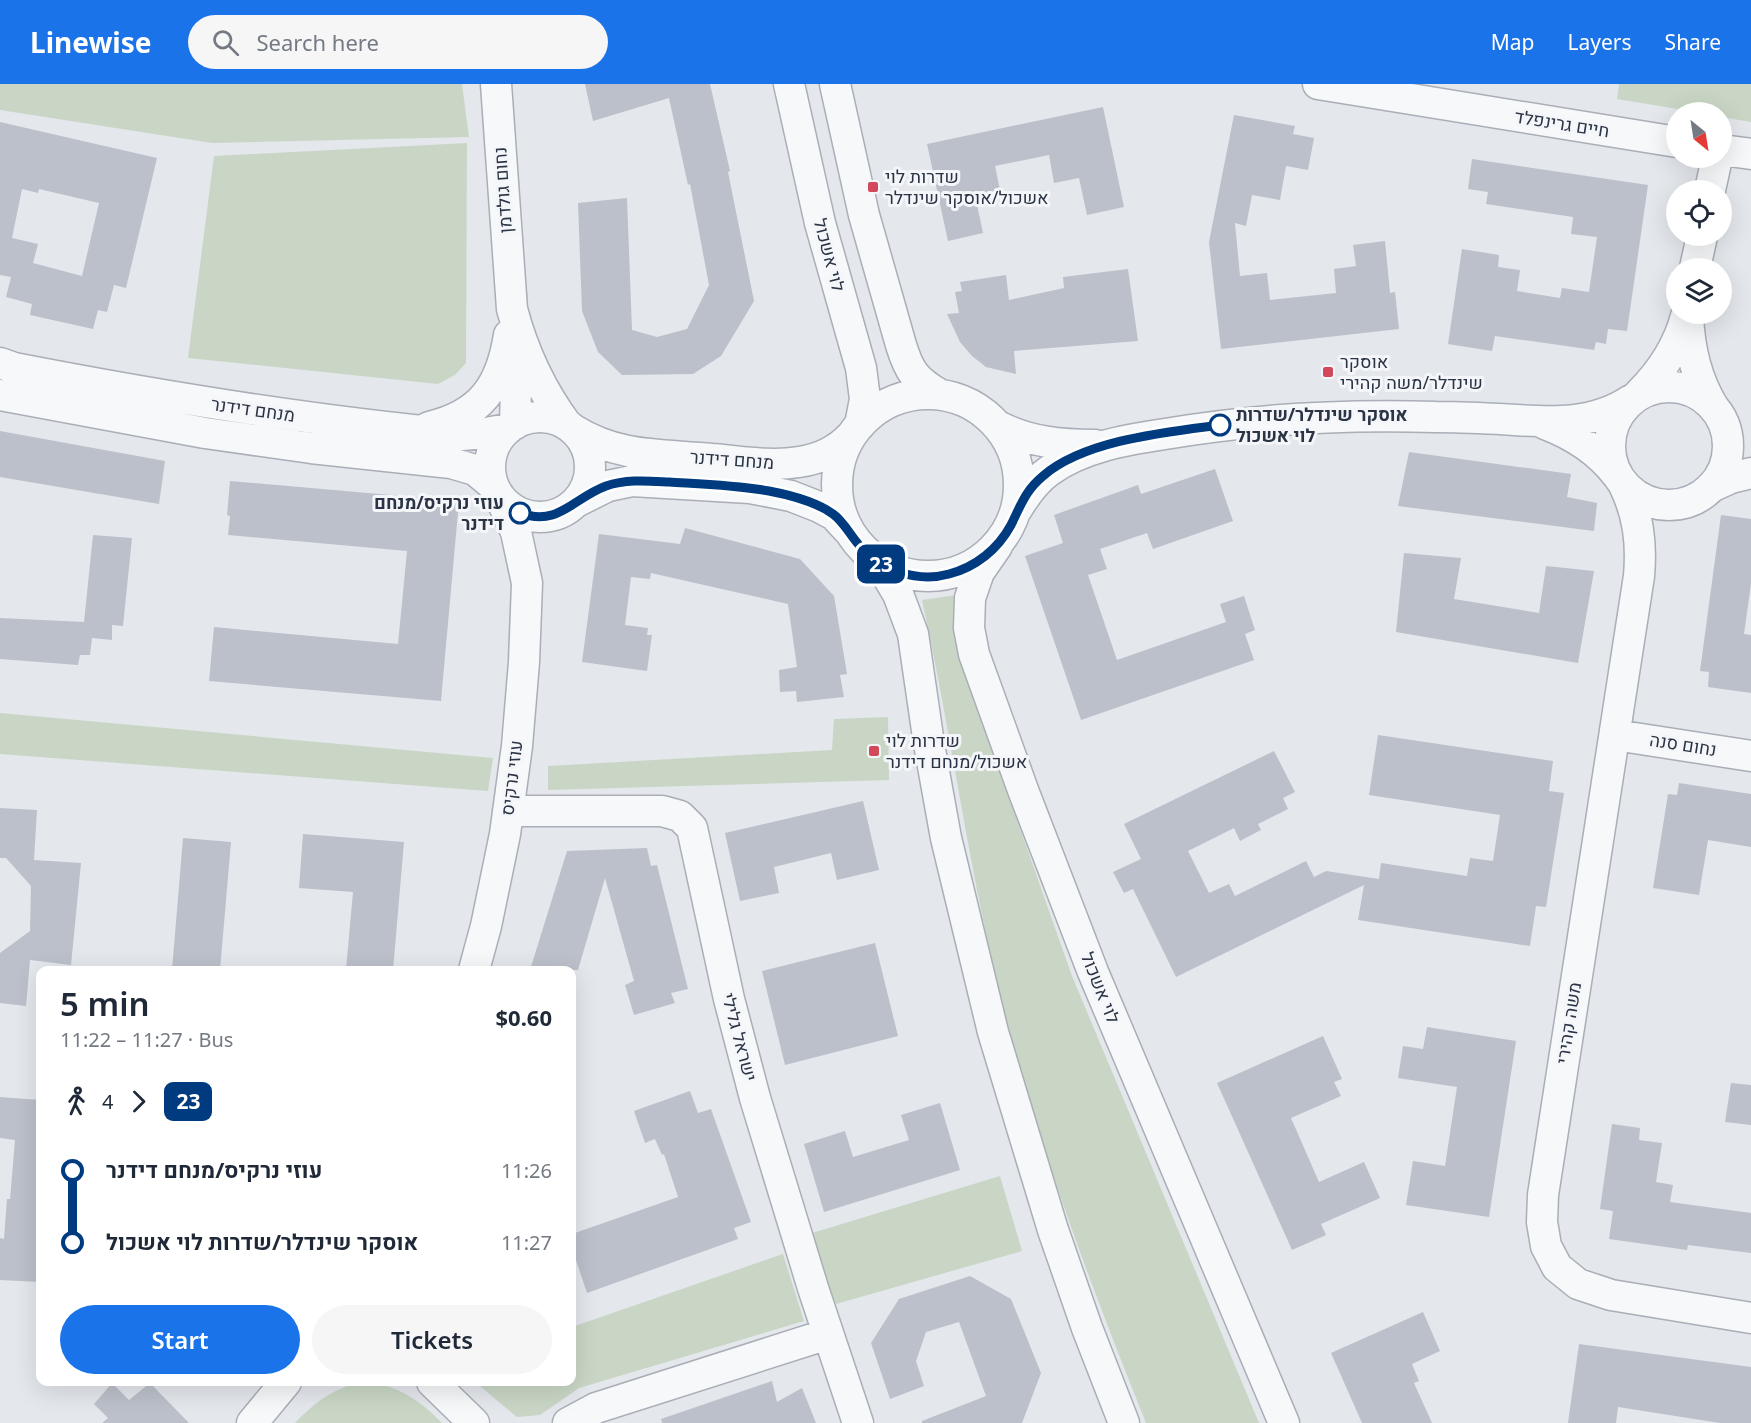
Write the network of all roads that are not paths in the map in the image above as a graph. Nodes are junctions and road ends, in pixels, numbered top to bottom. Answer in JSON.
{"nodes":[{"id":1,"x":496,"y":84,"type":"edge"},
{"id":2,"x":789,"y":84,"type":"edge"},
{"id":3,"x":835,"y":84,"type":"edge"},
{"id":4,"x":1318,"y":84,"type":"edge"},
{"id":5,"x":1450,"y":94,"type":"edge"},
{"id":6,"x":1666,"y":140,"type":"edge"},
{"id":7,"x":1732,"y":151,"type":"edge"},
{"id":8,"x":1751,"y":154,"type":"edge"},
{"id":9,"x":510,"y":296,"type":"junction"},
{"id":10,"x":1683,"y":324,"type":"edge"},
{"id":11,"x":1689,"y":324,"type":"edge"},
{"id":12,"x":509,"y":335,"type":"junction"},
{"id":13,"x":0,"y":363,"type":"edge"},
{"id":14,"x":939,"y":394,"type":"junction"},
{"id":15,"x":0,"y":395,"type":"edge"},
{"id":16,"x":1635,"y":397,"type":"junction"},
{"id":17,"x":1717,"y":412,"type":"junction"},
{"id":18,"x":1539,"y":422,"type":"junction"},
{"id":19,"x":512,"y":426,"type":"junction"},
{"id":20,"x":571,"y":427,"type":"junction"},
{"id":21,"x":1000,"y":427,"type":"junction"},
{"id":22,"x":402,"y":429,"type":"junction"},
{"id":23,"x":856,"y":430,"type":"junction"},
{"id":24,"x":1751,"y":440,"type":"edge"},
{"id":25,"x":1107,"y":445,"type":"junction"},
{"id":26,"x":1751,"y":472,"type":"edge"},
{"id":27,"x":1620,"y":479,"type":"junction"},
{"id":28,"x":497,"y":492,"type":"junction"},
{"id":29,"x":1705,"y":492,"type":"junction"},
{"id":30,"x":572,"y":506,"type":"junction"},
{"id":31,"x":1017,"y":509,"type":"junction"},
{"id":32,"x":849,"y":531,"type":"junction"},
{"id":33,"x":997,"y":546,"type":"junction"},
{"id":34,"x":879,"y":562,"type":"junction"},
{"id":35,"x":1639,"y":576,"type":"junction"},
{"id":36,"x":527,"y":583,"type":"junction"},
{"id":37,"x":1615,"y":735,"type":"junction"},
{"id":38,"x":1751,"y":756,"type":"edge"},
{"id":39,"x":508,"y":811,"type":"junction"},
{"id":40,"x":475,"y":966,"type":"edge"},
{"id":41,"x":1751,"y":1318,"type":"edge"},
{"id":42,"x":828,"y":1334,"type":"junction"},
{"id":43,"x":283,"y":1386,"type":"edge"},
{"id":44,"x":436,"y":1386,"type":"edge"},
{"id":45,"x":252,"y":1423,"type":"edge"},
{"id":46,"x":474,"y":1423,"type":"edge"},
{"id":47,"x":568,"y":1423,"type":"edge"},
{"id":48,"x":858,"y":1423,"type":"edge"},
{"id":49,"x":1124,"y":1423,"type":"edge"},
{"id":50,"x":1284,"y":1423,"type":"edge"}],
"edges":[{"from":1,"to":9,"type":"street","name":"נחום גולדמן"},
{"from":2,"to":23,"type":"street","name":"לוי אשכול"},
{"from":3,"to":14,"type":"street"},
{"from":4,"to":5,"type":"street","name":"חיים גרינפלד"},
{"from":5,"to":6,"type":"street","name":"חיים גרינפלד"},
{"from":7,"to":8,"type":"street"},
{"from":9,"to":12,"type":"street","name":"נחום גולדמן"},
{"from":9,"to":20,"type":"street","name":"נחום גולדמן"},
{"from":10,"to":16,"type":"street"},
{"from":11,"to":17,"type":"street"},
{"from":12,"to":19,"type":"street","name":"נחום גולדמן"},
{"from":12,"to":22,"type":"street"},
{"from":13,"to":22,"type":"street","name":"מנחם דידנר"},
{"from":14,"to":21,"type":"street"},
{"from":14,"to":23,"type":"street"},
{"from":15,"to":28,"type":"street","name":"מנחם דידנר"},
{"from":16,"to":17,"type":"street"},
{"from":16,"to":18,"type":"street"},
{"from":16,"to":27,"type":"street"},
{"from":17,"to":24,"type":"street"},
{"from":17,"to":29,"type":"street"},
{"from":18,"to":25,"type":"street"},
{"from":18,"to":27,"type":"street"},
{"from":19,"to":20,"type":"street"},
{"from":19,"to":22,"type":"street","name":"מנחם דידנר"},
{"from":19,"to":28,"type":"street"},
{"from":20,"to":23,"type":"street","name":"מנחם דידנר"},
{"from":20,"to":30,"type":"street"},
{"from":21,"to":25,"type":"street"},
{"from":21,"to":31,"type":"street"},
{"from":23,"to":32,"type":"street"},
{"from":25,"to":31,"type":"street"},
{"from":26,"to":29,"type":"street"},
{"from":27,"to":29,"type":"street"},
{"from":27,"to":35,"type":"street","name":"משה קהירי"},
{"from":28,"to":30,"type":"street"},
{"from":28,"to":36,"type":"street","name":"עוזי נרקיס"},
{"from":29,"to":35,"type":"street","name":"משה קהירי"},
{"from":30,"to":32,"type":"street","name":"מנחם דידנר"},
{"from":30,"to":36,"type":"street","name":"עוזי נרקיס"},
{"from":31,"to":33,"type":"street"},
{"from":32,"to":34,"type":"street"},
{"from":33,"to":34,"type":"street"},
{"from":33,"to":50,"type":"street","name":"לוי אשכול"},
{"from":34,"to":49,"type":"street"},
{"from":35,"to":37,"type":"street","name":"משה קהירי"},
{"from":36,"to":39,"type":"street","name":"עוזי נרקיס"},
{"from":37,"to":38,"type":"street","name":"נחום סנה"},
{"from":37,"to":41,"type":"street","name":"משה קהירי"},
{"from":39,"to":40,"type":"street","name":"עוזי נרקיס"},
{"from":39,"to":42,"type":"street","name":"ישראל גלילי"},
{"from":42,"to":47,"type":"street"},
{"from":42,"to":48,"type":"street","name":"ישראל גלילי"},
{"from":43,"to":45,"type":"street"},
{"from":44,"to":46,"type":"street"}]}
